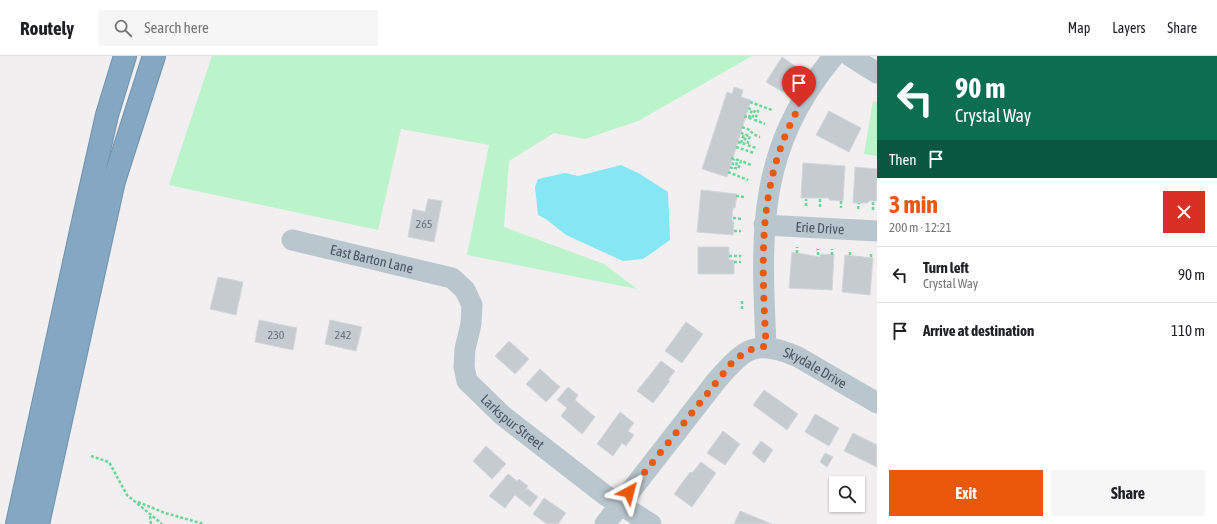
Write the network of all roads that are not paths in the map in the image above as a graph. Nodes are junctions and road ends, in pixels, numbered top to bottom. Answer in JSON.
{"nodes":[{"id":1,"x":125,"y":56,"type":"edge"},
{"id":2,"x":154,"y":56,"type":"edge"},
{"id":3,"x":834,"y":56,"type":"edge"},
{"id":4,"x":850,"y":56,"type":"edge"},
{"id":5,"x":877,"y":73,"type":"edge"},
{"id":6,"x":764,"y":225,"type":"junction"},
{"id":7,"x":877,"y":231,"type":"edge"},
{"id":8,"x":292,"y":240,"type":"dead end"},
{"id":9,"x":452,"y":278,"type":"joint"},
{"id":10,"x":758,"y":348,"type":"junction"},
{"id":11,"x":877,"y":403,"type":"edge"},
{"id":12,"x":619,"y":505,"type":"junction"},
{"id":13,"x":17,"y":524,"type":"edge"},
{"id":14,"x":38,"y":524,"type":"edge"},
{"id":15,"x":605,"y":524,"type":"edge"},
{"id":16,"x":651,"y":524,"type":"edge"}],
"edges":[{"from":1,"to":13,"type":"highway"},
{"from":2,"to":14,"type":"highway"},
{"from":3,"to":6,"type":"street"},
{"from":4,"to":5,"type":"street"},
{"from":6,"to":7,"type":"street","name":"Erie Drive"},
{"from":6,"to":10,"type":"street"},
{"from":8,"to":9,"type":"street","name":"East Barton Lane"},
{"from":9,"to":12,"type":"street","name":"Larkspur Street"},
{"from":10,"to":11,"type":"street","name":"Skydale Drive"},
{"from":10,"to":12,"type":"street"},
{"from":12,"to":15,"type":"street"},
{"from":12,"to":16,"type":"street","name":"Larkspur Street"}]}
